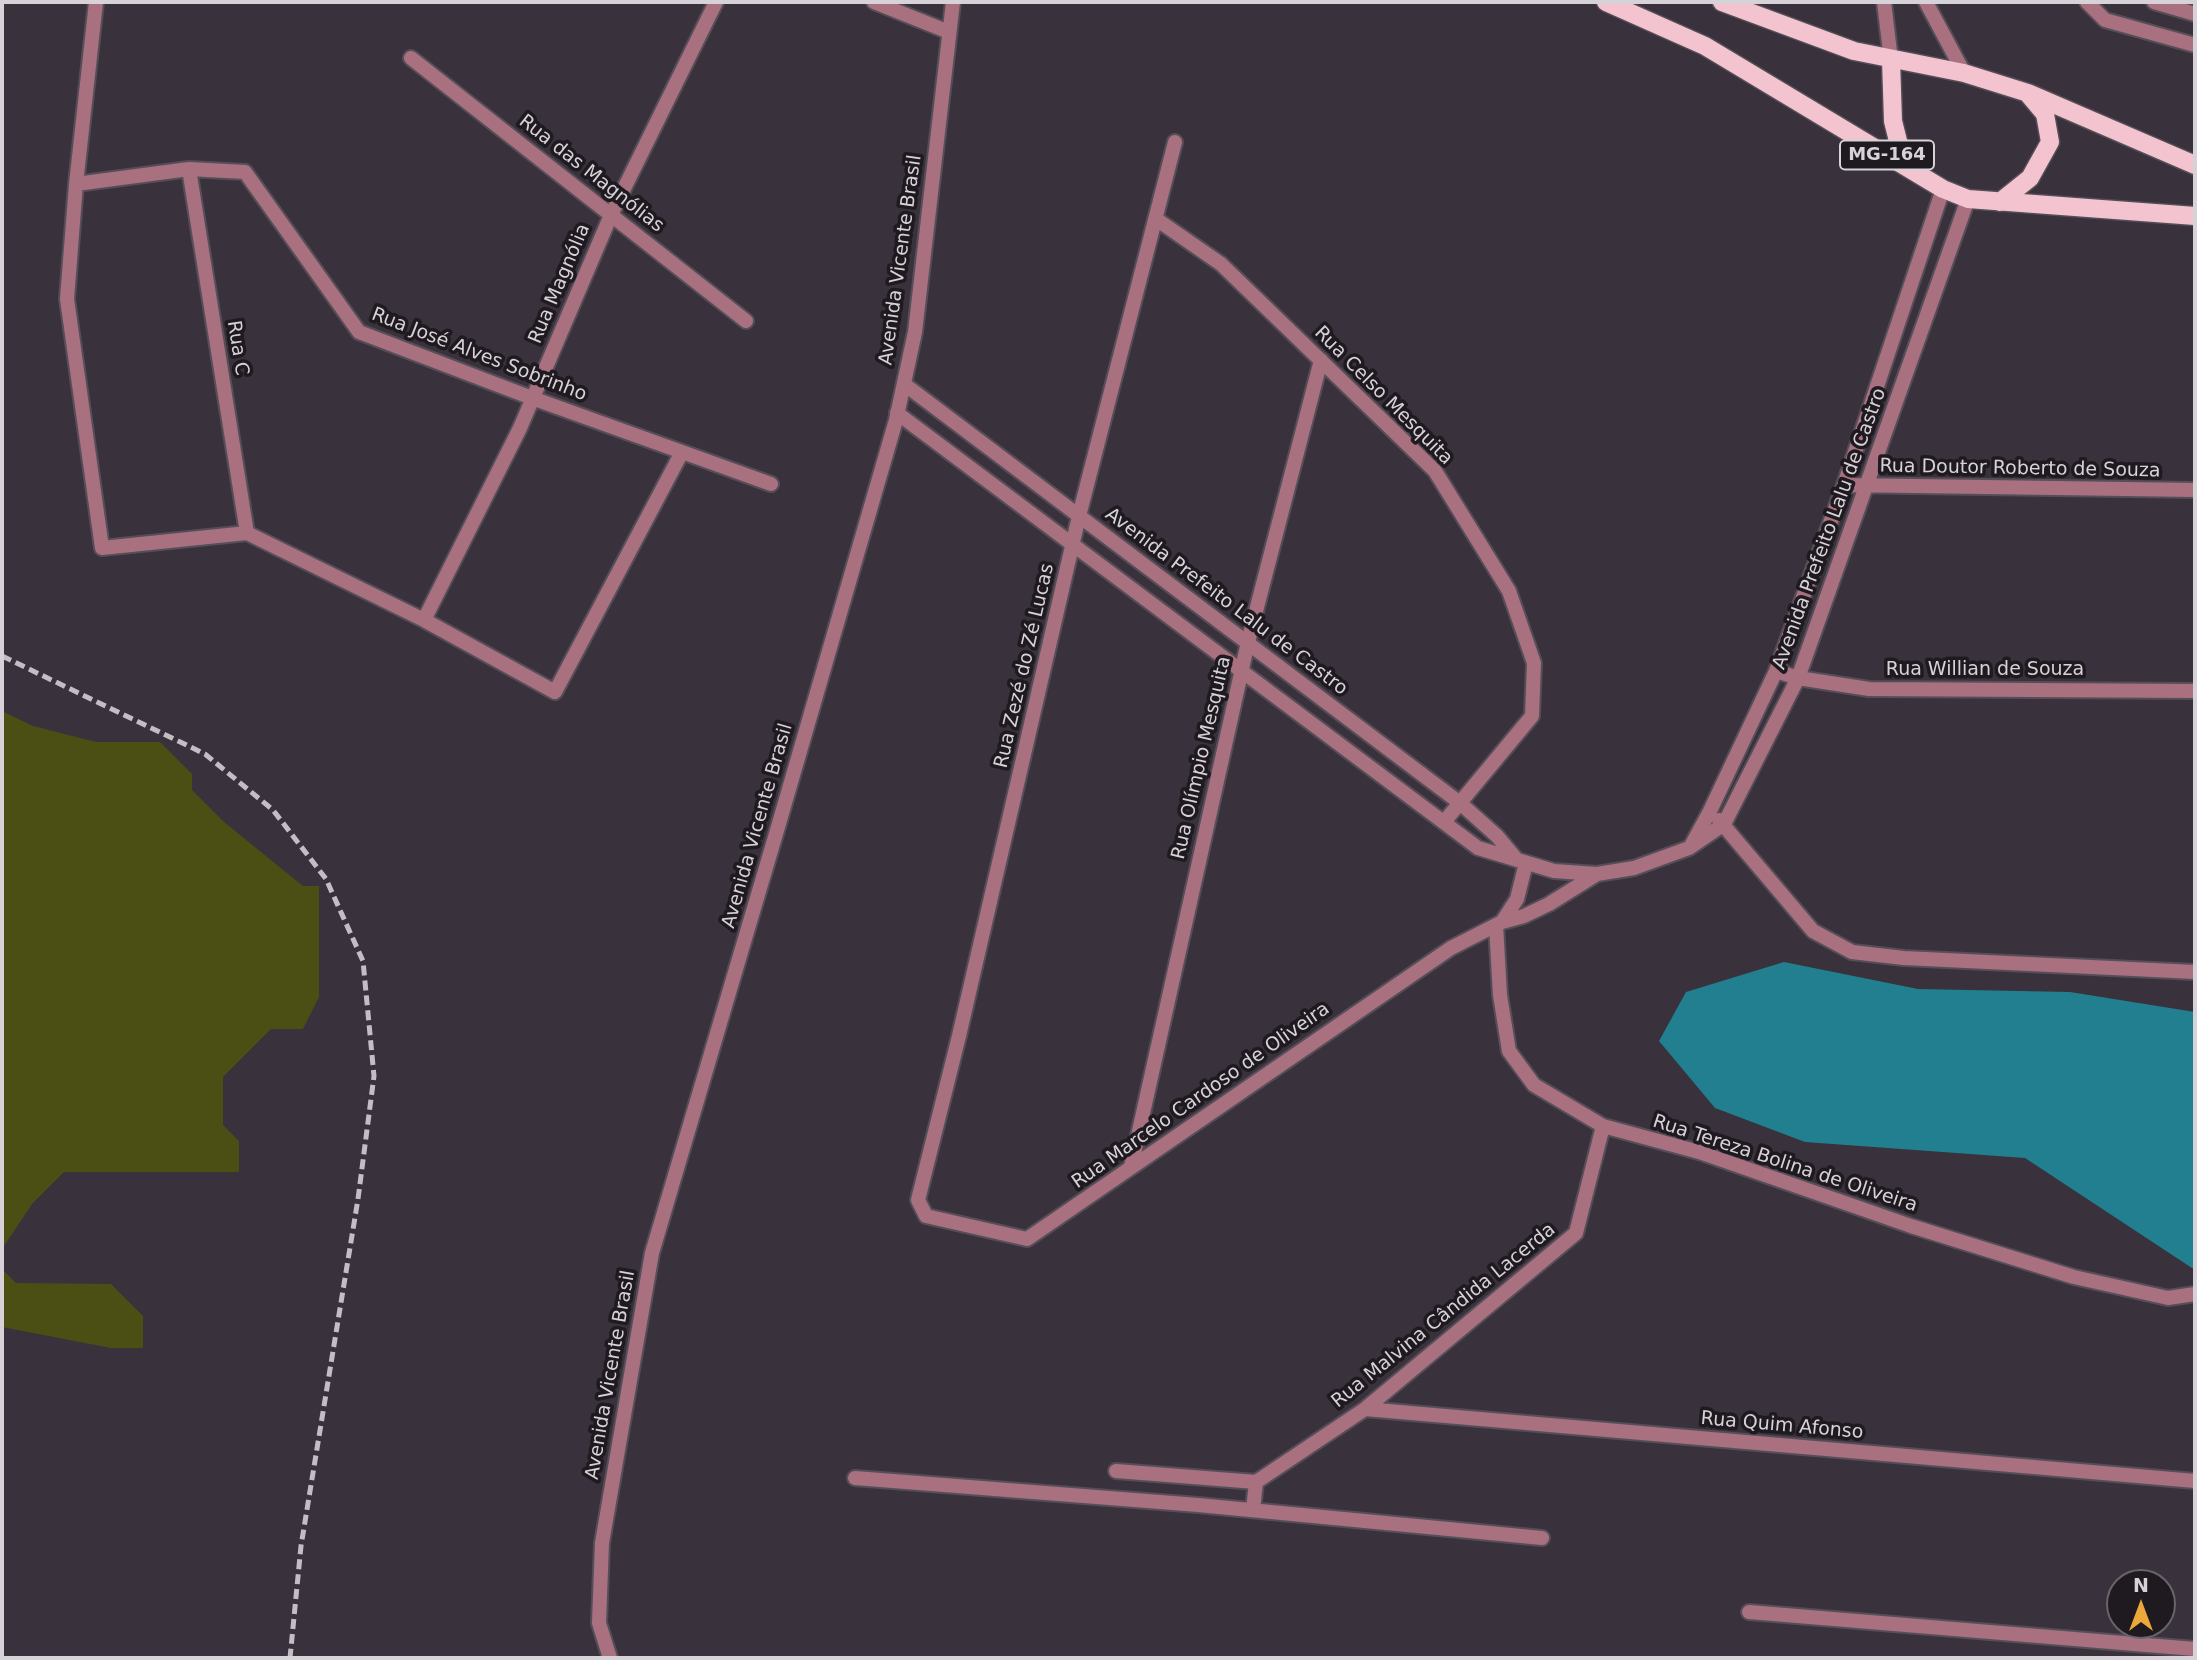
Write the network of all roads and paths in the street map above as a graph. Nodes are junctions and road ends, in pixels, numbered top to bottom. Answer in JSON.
{"nodes":[{"id":1,"x":716,"y":2,"type":"edge"},
{"id":2,"x":874,"y":2,"type":"edge"},
{"id":3,"x":953,"y":2,"type":"edge"},
{"id":4,"x":1606,"y":2,"type":"edge"},
{"id":5,"x":1721,"y":2,"type":"edge"},
{"id":6,"x":1884,"y":2,"type":"edge"},
{"id":7,"x":1926,"y":2,"type":"edge"},
{"id":8,"x":2087,"y":2,"type":"edge"},
{"id":9,"x":2154,"y":2,"type":"edge"},
{"id":10,"x":95,"y":3,"type":"edge"},
{"id":11,"x":2195,"y":14,"type":"edge"},
{"id":12,"x":949,"y":32,"type":"junction"},
{"id":13,"x":2195,"y":45,"type":"edge"},
{"id":14,"x":411,"y":58,"type":"dead end"},
{"id":15,"x":1891,"y":60,"type":"junction"},
{"id":16,"x":1964,"y":73,"type":"junction"},
{"id":17,"x":2028,"y":93,"type":"junction"},
{"id":18,"x":1175,"y":142,"type":"dead end"},
{"id":19,"x":1904,"y":165,"type":"junction"},
{"id":20,"x":2195,"y":165,"type":"edge"},
{"id":21,"x":189,"y":169,"type":"junction"},
{"id":22,"x":75,"y":184,"type":"junction"},
{"id":23,"x":1943,"y":189,"type":"junction"},
{"id":24,"x":1968,"y":199,"type":"junction"},
{"id":25,"x":2000,"y":202,"type":"junction"},
{"id":26,"x":611,"y":215,"type":"junction"},
{"id":27,"x":2195,"y":216,"type":"edge"},
{"id":28,"x":1156,"y":219,"type":"junction"},
{"id":29,"x":746,"y":321,"type":"dead end"},
{"id":30,"x":1321,"y":360,"type":"junction"},
{"id":31,"x":904,"y":384,"type":"junction"},
{"id":32,"x":532,"y":398,"type":"junction"},
{"id":33,"x":897,"y":414,"type":"junction"},
{"id":34,"x":682,"y":452,"type":"junction"},
{"id":35,"x":771,"y":484,"type":"dead end"},
{"id":36,"x":1844,"y":485,"type":"junction"},
{"id":37,"x":1866,"y":487,"type":"junction"},
{"id":38,"x":2195,"y":490,"type":"edge"},
{"id":39,"x":1079,"y":516,"type":"junction"},
{"id":40,"x":247,"y":533,"type":"junction"},
{"id":41,"x":1073,"y":545,"type":"junction"},
{"id":42,"x":424,"y":620,"type":"junction"},
{"id":43,"x":1248,"y":642,"type":"junction"},
{"id":44,"x":1241,"y":671,"type":"junction"},
{"id":45,"x":1776,"y":671,"type":"junction"},
{"id":46,"x":1798,"y":678,"type":"junction"},
{"id":47,"x":2195,"y":691,"type":"edge"},
{"id":48,"x":1461,"y":803,"type":"junction"},
{"id":49,"x":1710,"y":811,"type":"junction"},
{"id":50,"x":1444,"y":822,"type":"junction"},
{"id":51,"x":1724,"y":824,"type":"junction"},
{"id":52,"x":1689,"y":848,"type":"junction"},
{"id":53,"x":1522,"y":862,"type":"junction"},
{"id":54,"x":1597,"y":874,"type":"junction"},
{"id":55,"x":1499,"y":923,"type":"junction"},
{"id":56,"x":2195,"y":972,"type":"edge"},
{"id":57,"x":1603,"y":1126,"type":"junction"},
{"id":58,"x":1131,"y":1167,"type":"junction"},
{"id":59,"x":918,"y":1200,"type":"joint"},
{"id":60,"x":2195,"y":1294,"type":"edge"},
{"id":61,"x":1365,"y":1409,"type":"junction"},
{"id":62,"x":1116,"y":1471,"type":"dead end"},
{"id":63,"x":855,"y":1478,"type":"dead end"},
{"id":64,"x":2195,"y":1481,"type":"edge"},
{"id":65,"x":1256,"y":1482,"type":"junction"},
{"id":66,"x":1253,"y":1510,"type":"junction"},
{"id":67,"x":1542,"y":1538,"type":"dead end"},
{"id":68,"x":1749,"y":1612,"type":"dead end"},
{"id":69,"x":2195,"y":1649,"type":"edge"},
{"id":70,"x":610,"y":1658,"type":"edge"}],
"edges":[{"from":1,"to":26,"type":"street","name":"Rua Magnólia"},
{"from":2,"to":12,"type":"street"},
{"from":3,"to":12,"type":"street","name":"Avenida Vicente Brasil"},
{"from":4,"to":19,"type":"main road","number":"MG-164"},
{"from":5,"to":15,"type":"main road"},
{"from":6,"to":15,"type":"street"},
{"from":7,"to":16,"type":"street"},
{"from":8,"to":13,"type":"street"},
{"from":9,"to":11,"type":"street"},
{"from":10,"to":22,"type":"street"},
{"from":12,"to":31,"type":"street","name":"Avenida Vicente Brasil"},
{"from":14,"to":26,"type":"street","name":"Rua das Magnólias"},
{"from":15,"to":16,"type":"main road"},
{"from":15,"to":19,"type":"main road"},
{"from":16,"to":17,"type":"main road"},
{"from":17,"to":20,"type":"main road"},
{"from":17,"to":25,"type":"main road"},
{"from":18,"to":28,"type":"street","name":"Rua Zezé do Zé Lucas"},
{"from":19,"to":23,"type":"main road","number":"MG-164"},
{"from":21,"to":22,"type":"street","name":"Rua José Alves Sobrinho"},
{"from":21,"to":32,"type":"street","name":"Rua José Alves Sobrinho"},
{"from":21,"to":40,"type":"street","name":"Rua C"},
{"from":22,"to":40,"type":"street"},
{"from":23,"to":24,"type":"main road","number":"MG-164"},
{"from":23,"to":36,"type":"street","name":"Avenida Prefeito Lalu de Castro"},
{"from":24,"to":25,"type":"main road","number":"MG-164"},
{"from":24,"to":37,"type":"street","name":"Avenida Prefeito Lalu de Castro"},
{"from":25,"to":27,"type":"main road","number":"MG-164"},
{"from":26,"to":29,"type":"street","name":"Rua das Magnólias"},
{"from":26,"to":32,"type":"street","name":"Rua Magnólia"},
{"from":28,"to":30,"type":"street","name":"Rua Celso Mesquita"},
{"from":28,"to":39,"type":"street","name":"Rua Zezé do Zé Lucas"},
{"from":30,"to":43,"type":"street","name":"Rua Olímpio Mesquita"},
{"from":30,"to":48,"type":"street","name":"Rua Celso Mesquita"},
{"from":31,"to":33,"type":"street","name":"Avenida Vicente Brasil"},
{"from":31,"to":39,"type":"street","name":"Avenida Prefeito Lalu de Castro"},
{"from":32,"to":34,"type":"street","name":"Rua José Alves Sobrinho"},
{"from":32,"to":42,"type":"street","name":"Rua Magnólia"},
{"from":33,"to":41,"type":"street","name":"Avenida Prefeito Lalu de Castro"},
{"from":33,"to":70,"type":"street","name":"Avenida Vicente Brasil"},
{"from":34,"to":35,"type":"street","name":"Rua José Alves Sobrinho"},
{"from":34,"to":42,"type":"street"},
{"from":36,"to":37,"type":"street","name":"Rua Doutor Roberto de Souza"},
{"from":36,"to":45,"type":"street","name":"Avenida Prefeito Lalu de Castro"},
{"from":37,"to":38,"type":"street","name":"Rua Doutor Roberto de Souza"},
{"from":37,"to":46,"type":"street","name":"Avenida Prefeito Lalu de Castro"},
{"from":39,"to":41,"type":"street","name":"Rua Zezé do Zé Lucas"},
{"from":39,"to":43,"type":"street","name":"Avenida Prefeito Lalu de Castro"},
{"from":40,"to":42,"type":"street"},
{"from":41,"to":44,"type":"street","name":"Avenida Prefeito Lalu de Castro"},
{"from":41,"to":59,"type":"street","name":"Rua Zezé do Zé Lucas"},
{"from":43,"to":44,"type":"street","name":"Rua Olímpio Mesquita"},
{"from":43,"to":48,"type":"street","name":"Avenida Prefeito Lalu de Castro"},
{"from":44,"to":50,"type":"street","name":"Avenida Prefeito Lalu de Castro"},
{"from":44,"to":58,"type":"street","name":"Rua Olímpio Mesquita"},
{"from":45,"to":46,"type":"street","name":"Rua Willian de Souza"},
{"from":45,"to":49,"type":"street","name":"Avenida Prefeito Lalu de Castro"},
{"from":46,"to":47,"type":"street","name":"Rua Willian de Souza"},
{"from":46,"to":51,"type":"street","name":"Avenida Prefeito Lalu de Castro"},
{"from":48,"to":50,"type":"street","name":"Rua Celso Mesquita"},
{"from":48,"to":53,"type":"street","name":"Avenida Prefeito Lalu de Castro"},
{"from":49,"to":51,"type":"street"},
{"from":49,"to":52,"type":"street","name":"Avenida Prefeito Lalu de Castro"},
{"from":50,"to":53,"type":"street","name":"Avenida Prefeito Lalu de Castro"},
{"from":51,"to":52,"type":"street","name":"Avenida Prefeito Lalu de Castro"},
{"from":51,"to":56,"type":"street"},
{"from":52,"to":54,"type":"street","name":"Avenida Prefeito Lalu de Castro"},
{"from":53,"to":54,"type":"street","name":"Avenida Prefeito Lalu de Castro"},
{"from":53,"to":55,"type":"street"},
{"from":54,"to":55,"type":"street"},
{"from":55,"to":57,"type":"street","name":"Rua Tereza Bolina de Oliveira"},
{"from":55,"to":58,"type":"street","name":"Rua Marcelo Cardoso de Oliveira"},
{"from":57,"to":60,"type":"street","name":"Rua Tereza Bolina de Oliveira"},
{"from":57,"to":61,"type":"street","name":"Rua Malvina Cândida Lacerda"},
{"from":58,"to":59,"type":"street","name":"Rua Marcelo Cardoso de Oliveira"},
{"from":61,"to":64,"type":"street","name":"Rua Quim Afonso"},
{"from":61,"to":65,"type":"street","name":"Rua Malvina Cândida Lacerda"},
{"from":62,"to":65,"type":"street"},
{"from":63,"to":66,"type":"street"},
{"from":65,"to":66,"type":"street"},
{"from":66,"to":67,"type":"street"},
{"from":68,"to":69,"type":"street"}]}
